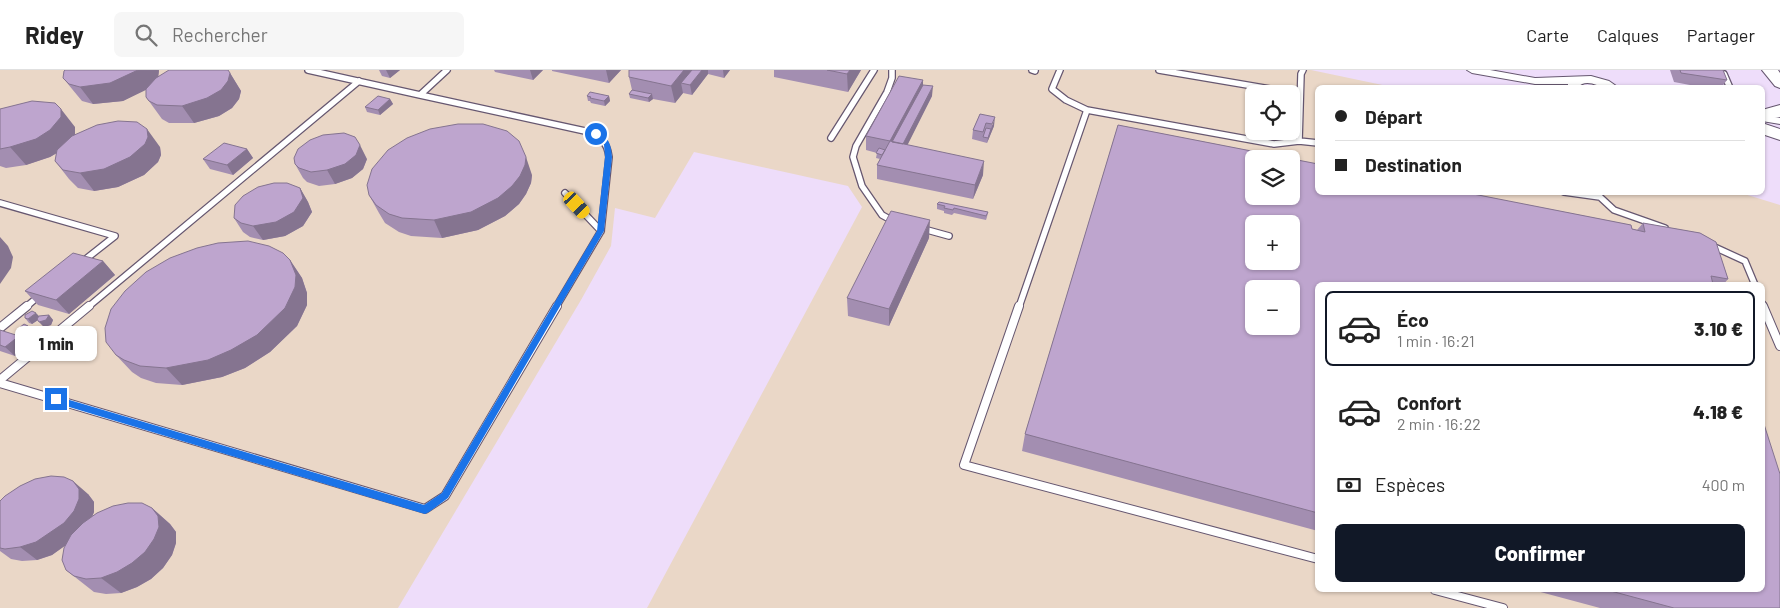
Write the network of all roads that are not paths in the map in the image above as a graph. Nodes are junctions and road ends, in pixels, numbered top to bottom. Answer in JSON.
{"nodes":[{"id":1,"x":308,"y":70,"type":"edge"},
{"id":2,"x":448,"y":70,"type":"edge"},
{"id":3,"x":874,"y":70,"type":"edge"},
{"id":4,"x":892,"y":70,"type":"edge"},
{"id":5,"x":1060,"y":70,"type":"edge"},
{"id":6,"x":1159,"y":70,"type":"edge"},
{"id":7,"x":1472,"y":70,"type":"edge"},
{"id":8,"x":1770,"y":70,"type":"edge"},
{"id":9,"x":1774,"y":70,"type":"edge"},
{"id":10,"x":1301,"y":71,"type":"edge"},
{"id":11,"x":325,"y":72,"type":"edge"},
{"id":12,"x":1724,"y":74,"type":"edge"},
{"id":13,"x":1780,"y":75,"type":"edge"},
{"id":14,"x":359,"y":81,"type":"junction"},
{"id":15,"x":1536,"y":81,"type":"junction"},
{"id":16,"x":1780,"y":83,"type":"edge"},
{"id":17,"x":1574,"y":84,"type":"edge"},
{"id":18,"x":1247,"y":85,"type":"edge"},
{"id":19,"x":1547,"y":85,"type":"edge"},
{"id":20,"x":1606,"y":85,"type":"edge"},
{"id":21,"x":1729,"y":85,"type":"edge"},
{"id":22,"x":1300,"y":94,"type":"edge"},
{"id":23,"x":420,"y":95,"type":"junction"},
{"id":24,"x":1087,"y":110,"type":"junction"},
{"id":25,"x":1780,"y":110,"type":"edge"},
{"id":26,"x":1765,"y":116,"type":"edge"},
{"id":27,"x":1765,"y":118,"type":"edge"},
{"id":28,"x":1780,"y":121,"type":"edge"},
{"id":29,"x":1765,"y":127,"type":"edge"},
{"id":30,"x":1765,"y":128,"type":"edge"},
{"id":31,"x":1780,"y":129,"type":"edge"},
{"id":32,"x":1780,"y":135,"type":"edge"},
{"id":33,"x":831,"y":138,"type":"dead end"},
{"id":34,"x":1299,"y":141,"type":"joint"},
{"id":35,"x":1315,"y":143,"type":"edge"},
{"id":36,"x":565,"y":193,"type":"dead end"},
{"id":37,"x":1600,"y":195,"type":"edge"},
{"id":38,"x":0,"y":202,"type":"edge"},
{"id":39,"x":901,"y":223,"type":"edge"},
{"id":40,"x":910,"y":226,"type":"edge"},
{"id":41,"x":601,"y":231,"type":"junction"},
{"id":42,"x":1673,"y":231,"type":"edge"},
{"id":43,"x":949,"y":236,"type":"dead end"},
{"id":44,"x":1706,"y":244,"type":"edge"},
{"id":45,"x":77,"y":267,"type":"edge"},
{"id":46,"x":1754,"y":282,"type":"edge"},
{"id":47,"x":46,"y":291,"type":"edge"},
{"id":48,"x":1765,"y":310,"type":"edge"},
{"id":49,"x":0,"y":328,"type":"edge"},
{"id":50,"x":1780,"y":346,"type":"edge"},
{"id":51,"x":0,"y":381,"type":"edge"},
{"id":52,"x":1315,"y":558,"type":"edge"},
{"id":53,"x":1443,"y":592,"type":"edge"},
{"id":54,"x":1503,"y":608,"type":"edge"}],
"edges":[{"from":1,"to":11,"type":"lane"},
{"from":2,"to":23,"type":"lane"},
{"from":3,"to":33,"type":"lane"},
{"from":4,"to":39,"type":"lane"},
{"from":5,"to":24,"type":"lane"},
{"from":6,"to":18,"type":"lane"},
{"from":7,"to":15,"type":"street"},
{"from":8,"to":16,"type":"main road"},
{"from":9,"to":13,"type":"main road"},
{"from":10,"to":22,"type":"lane"},
{"from":11,"to":14,"type":"lane"},
{"from":12,"to":21,"type":"lane"},
{"from":14,"to":23,"type":"lane"},
{"from":14,"to":51,"type":"lane"},
{"from":15,"to":17,"type":"street"},
{"from":15,"to":19,"type":"street"},
{"from":17,"to":20,"type":"street"},
{"from":23,"to":41,"type":"lane"},
{"from":24,"to":34,"type":"lane"},
{"from":24,"to":52,"type":"lane"},
{"from":25,"to":26,"type":"main road"},
{"from":27,"to":28,"type":"street"},
{"from":29,"to":31,"type":"street"},
{"from":30,"to":32,"type":"main road"},
{"from":34,"to":35,"type":"lane"},
{"from":36,"to":41,"type":"lane"},
{"from":37,"to":42,"type":"lane"},
{"from":38,"to":45,"type":"lane"},
{"from":40,"to":43,"type":"lane"},
{"from":41,"to":51,"type":"lane"},
{"from":44,"to":46,"type":"lane"},
{"from":47,"to":49,"type":"lane"},
{"from":48,"to":50,"type":"lane"},
{"from":53,"to":54,"type":"lane"}]}
